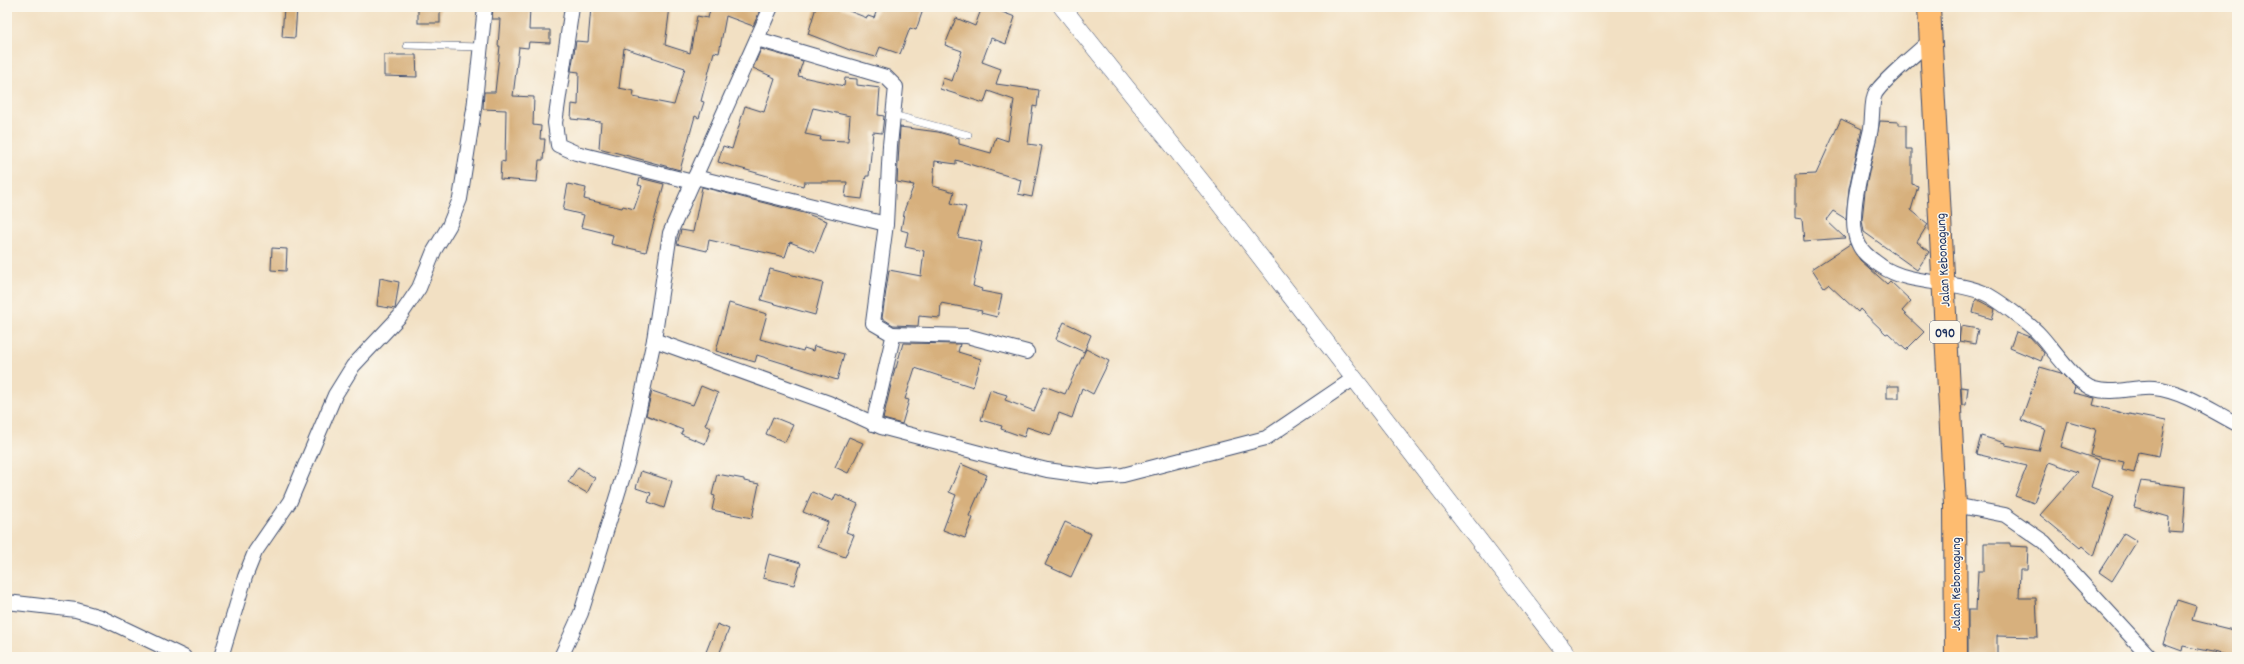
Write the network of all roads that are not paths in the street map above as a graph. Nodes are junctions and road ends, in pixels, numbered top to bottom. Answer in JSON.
{"nodes":[{"id":1,"x":485,"y":7,"type":"edge"},
{"id":2,"x":572,"y":7,"type":"edge"},
{"id":3,"x":771,"y":7,"type":"edge"},
{"id":4,"x":1062,"y":7,"type":"edge"},
{"id":5,"x":1929,"y":7,"type":"edge"},
{"id":6,"x":757,"y":39,"type":"junction"},
{"id":7,"x":1931,"y":40,"type":"junction"},
{"id":8,"x":407,"y":45,"type":"dead end"},
{"id":9,"x":481,"y":47,"type":"junction"},
{"id":10,"x":893,"y":114,"type":"junction"},
{"id":11,"x":968,"y":135,"type":"dead end"},
{"id":12,"x":694,"y":180,"type":"junction"},
{"id":13,"x":886,"y":224,"type":"junction"},
{"id":14,"x":1943,"y":283,"type":"junction"},
{"id":15,"x":892,"y":334,"type":"junction"},
{"id":16,"x":654,"y":340,"type":"junction"},
{"id":17,"x":1027,"y":352,"type":"dead end"},
{"id":18,"x":1353,"y":379,"type":"junction"},
{"id":19,"x":873,"y":424,"type":"junction"},
{"id":20,"x":2237,"y":424,"type":"edge"},
{"id":21,"x":1954,"y":505,"type":"junction"},
{"id":22,"x":7,"y":602,"type":"edge"},
{"id":23,"x":184,"y":657,"type":"edge"},
{"id":24,"x":221,"y":657,"type":"edge"},
{"id":25,"x":561,"y":657,"type":"edge"},
{"id":26,"x":1569,"y":657,"type":"edge"},
{"id":27,"x":1956,"y":657,"type":"edge"},
{"id":28,"x":2150,"y":657,"type":"edge"}],
"edges":[{"from":1,"to":9,"type":"street"},
{"from":2,"to":12,"type":"street"},
{"from":3,"to":6,"type":"street"},
{"from":4,"to":18,"type":"street"},
{"from":5,"to":7,"type":"main road","name":"Jalan Kebonagung","number":"090"},
{"from":6,"to":10,"type":"street"},
{"from":6,"to":12,"type":"street"},
{"from":7,"to":14,"type":"main road","name":"Jalan Kebonagung","number":"090"},
{"from":7,"to":14,"type":"street"},
{"from":8,"to":9,"type":"lane"},
{"from":9,"to":24,"type":"street"},
{"from":10,"to":11,"type":"lane"},
{"from":10,"to":13,"type":"street"},
{"from":12,"to":13,"type":"street"},
{"from":12,"to":16,"type":"street"},
{"from":13,"to":15,"type":"street"},
{"from":14,"to":20,"type":"street"},
{"from":14,"to":21,"type":"main road","name":"Jalan Kebonagung","number":"090"},
{"from":15,"to":17,"type":"street"},
{"from":15,"to":19,"type":"street"},
{"from":16,"to":19,"type":"street"},
{"from":16,"to":25,"type":"street"},
{"from":18,"to":19,"type":"street"},
{"from":18,"to":26,"type":"street"},
{"from":21,"to":27,"type":"main road","name":"Jalan Kebonagung","number":"090"},
{"from":21,"to":28,"type":"street"},
{"from":22,"to":23,"type":"street"}]}
